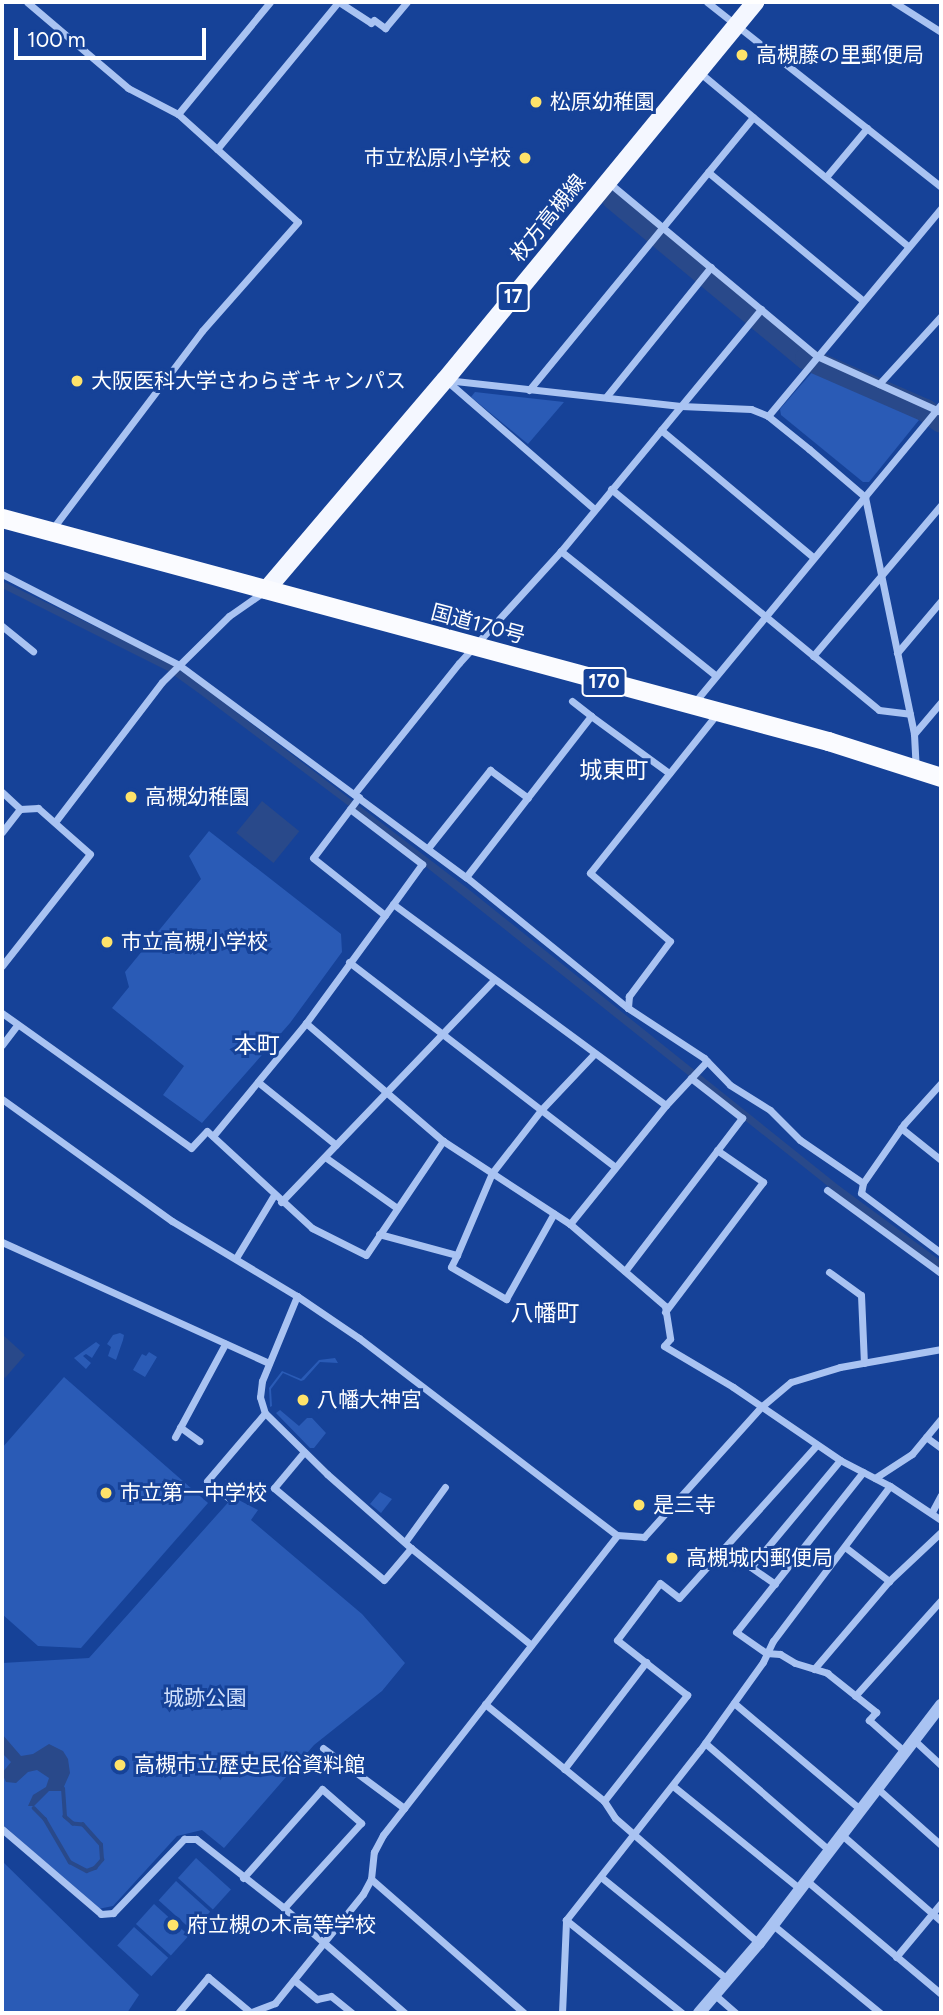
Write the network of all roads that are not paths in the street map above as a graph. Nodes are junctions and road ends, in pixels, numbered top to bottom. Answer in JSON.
{"nodes":[{"id":1,"x":27,"y":2,"type":"edge"},
{"id":2,"x":270,"y":2,"type":"edge"},
{"id":3,"x":339,"y":2,"type":"edge"},
{"id":4,"x":407,"y":2,"type":"edge"},
{"id":5,"x":707,"y":2,"type":"edge"},
{"id":6,"x":756,"y":2,"type":"edge"},
{"id":7,"x":894,"y":2,"type":"edge"},
{"id":8,"x":737,"y":24,"type":"junction"},
{"id":9,"x":941,"y":32,"type":"edge"},
{"id":10,"x":698,"y":72,"type":"junction"},
{"id":11,"x":178,"y":114,"type":"junction"},
{"id":12,"x":753,"y":117,"type":"junction"},
{"id":13,"x":867,"y":128,"type":"junction"},
{"id":14,"x":217,"y":149,"type":"junction"},
{"id":15,"x":708,"y":172,"type":"junction"},
{"id":16,"x":826,"y":177,"type":"junction"},
{"id":17,"x":607,"y":182,"type":"junction"},
{"id":18,"x":941,"y":187,"type":"edge"},
{"id":19,"x":941,"y":208,"type":"edge"},
{"id":20,"x":659,"y":233,"type":"junction"},
{"id":21,"x":908,"y":246,"type":"junction"},
{"id":22,"x":707,"y":272,"type":"junction"},
{"id":23,"x":862,"y":300,"type":"junction"},
{"id":24,"x":757,"y":314,"type":"junction"},
{"id":25,"x":941,"y":316,"type":"edge"},
{"id":26,"x":816,"y":358,"type":"junction"},
{"id":27,"x":445,"y":380,"type":"junction"},
{"id":28,"x":879,"y":384,"type":"junction"},
{"id":29,"x":529,"y":390,"type":"junction"},
{"id":30,"x":606,"y":397,"type":"junction"},
{"id":31,"x":681,"y":406,"type":"junction"},
{"id":32,"x":936,"y":411,"type":"edge"},
{"id":33,"x":768,"y":416,"type":"junction"},
{"id":34,"x":661,"y":430,"type":"junction"},
{"id":35,"x":611,"y":489,"type":"junction"},
{"id":36,"x":864,"y":497,"type":"junction"},
{"id":37,"x":941,"y":505,"type":"edge"},
{"id":38,"x":594,"y":509,"type":"junction"},
{"id":39,"x":2,"y":518,"type":"edge"},
{"id":40,"x":50,"y":531,"type":"junction"},
{"id":41,"x":561,"y":551,"type":"junction"},
{"id":42,"x":814,"y":558,"type":"junction"},
{"id":43,"x":2,"y":575,"type":"edge"},
{"id":44,"x":881,"y":576,"type":"junction"},
{"id":45,"x":265,"y":590,"type":"junction"},
{"id":46,"x":941,"y":601,"type":"edge"},
{"id":47,"x":765,"y":617,"type":"junction"},
{"id":48,"x":2,"y":626,"type":"edge"},
{"id":49,"x":474,"y":647,"type":"junction"},
{"id":50,"x":33,"y":651,"type":"dead end"},
{"id":51,"x":897,"y":653,"type":"junction"},
{"id":52,"x":813,"y":656,"type":"junction"},
{"id":53,"x":179,"y":666,"type":"junction"},
{"id":54,"x":715,"y":675,"type":"junction"},
{"id":55,"x":572,"y":701,"type":"dead end"},
{"id":56,"x":941,"y":702,"type":"edge"},
{"id":57,"x":692,"y":706,"type":"junction"},
{"id":58,"x":718,"y":712,"type":"junction"},
{"id":59,"x":910,"y":715,"type":"junction"},
{"id":60,"x":591,"y":716,"type":"junction"},
{"id":61,"x":914,"y":734,"type":"junction"},
{"id":62,"x":916,"y":767,"type":"junction"},
{"id":63,"x":669,"y":773,"type":"junction"},
{"id":64,"x":941,"y":777,"type":"edge"},
{"id":65,"x":2,"y":792,"type":"edge"},
{"id":66,"x":357,"y":795,"type":"junction"},
{"id":67,"x":528,"y":798,"type":"junction"},
{"id":68,"x":20,"y":809,"type":"junction"},
{"id":69,"x":350,"y":809,"type":"junction"},
{"id":70,"x":55,"y":822,"type":"junction"},
{"id":71,"x":2,"y":832,"type":"edge"},
{"id":72,"x":428,"y":848,"type":"junction"},
{"id":73,"x":466,"y":877,"type":"junction"},
{"id":74,"x":393,"y":904,"type":"junction"},
{"id":75,"x":385,"y":915,"type":"junction"},
{"id":76,"x":349,"y":962,"type":"junction"},
{"id":77,"x":2,"y":965,"type":"edge"},
{"id":78,"x":495,"y":980,"type":"junction"},
{"id":79,"x":628,"y":1008,"type":"junction"},
{"id":80,"x":2,"y":1013,"type":"edge"},
{"id":81,"x":306,"y":1023,"type":"junction"},
{"id":82,"x":17,"y":1025,"type":"junction"},
{"id":83,"x":440,"y":1034,"type":"junction"},
{"id":84,"x":2,"y":1045,"type":"edge"},
{"id":85,"x":594,"y":1054,"type":"junction"},
{"id":86,"x":707,"y":1061,"type":"junction"},
{"id":87,"x":691,"y":1078,"type":"junction"},
{"id":88,"x":258,"y":1082,"type":"junction"},
{"id":89,"x":940,"y":1088,"type":"edge"},
{"id":90,"x":385,"y":1092,"type":"junction"},
{"id":91,"x":2,"y":1099,"type":"edge"},
{"id":92,"x":666,"y":1105,"type":"junction"},
{"id":93,"x":541,"y":1110,"type":"junction"},
{"id":94,"x":901,"y":1128,"type":"junction"},
{"id":95,"x":213,"y":1136,"type":"junction"},
{"id":96,"x":443,"y":1141,"type":"junction"},
{"id":97,"x":336,"y":1145,"type":"junction"},
{"id":98,"x":718,"y":1150,"type":"junction"},
{"id":99,"x":325,"y":1157,"type":"junction"},
{"id":100,"x":941,"y":1160,"type":"edge"},
{"id":101,"x":614,"y":1166,"type":"junction"},
{"id":102,"x":492,"y":1173,"type":"junction"},
{"id":103,"x":863,"y":1183,"type":"junction"},
{"id":104,"x":827,"y":1190,"type":"dead end"},
{"id":105,"x":274,"y":1195,"type":"junction"},
{"id":106,"x":869,"y":1199,"type":"junction"},
{"id":107,"x":281,"y":1202,"type":"junction"},
{"id":108,"x":397,"y":1208,"type":"junction"},
{"id":109,"x":858,"y":1211,"type":"junction"},
{"id":110,"x":554,"y":1213,"type":"junction"},
{"id":111,"x":897,"y":1220,"type":"junction"},
{"id":112,"x":570,"y":1224,"type":"junction"},
{"id":113,"x":379,"y":1234,"type":"junction"},
{"id":114,"x":887,"y":1234,"type":"junction"},
{"id":115,"x":2,"y":1242,"type":"edge"},
{"id":116,"x":940,"y":1252,"type":"edge"},
{"id":117,"x":457,"y":1255,"type":"junction"},
{"id":118,"x":236,"y":1258,"type":"junction"},
{"id":119,"x":930,"y":1265,"type":"junction"},
{"id":120,"x":625,"y":1271,"type":"junction"},
{"id":121,"x":829,"y":1272,"type":"dead end"},
{"id":122,"x":941,"y":1273,"type":"edge"},
{"id":123,"x":297,"y":1296,"type":"junction"},
{"id":124,"x":666,"y":1312,"type":"junction"},
{"id":125,"x":225,"y":1344,"type":"junction"},
{"id":126,"x":941,"y":1349,"type":"edge"},
{"id":127,"x":269,"y":1363,"type":"junction"},
{"id":128,"x":864,"y":1363,"type":"junction"},
{"id":129,"x":761,"y":1407,"type":"junction"},
{"id":130,"x":265,"y":1413,"type":"junction"},
{"id":131,"x":941,"y":1419,"type":"edge"},
{"id":132,"x":180,"y":1427,"type":"junction"},
{"id":133,"x":175,"y":1437,"type":"dead end"},
{"id":134,"x":926,"y":1437,"type":"junction"},
{"id":135,"x":199,"y":1441,"type":"dead end"},
{"id":136,"x":817,"y":1445,"type":"junction"},
{"id":137,"x":941,"y":1448,"type":"edge"},
{"id":138,"x":304,"y":1452,"type":"junction"},
{"id":139,"x":840,"y":1460,"type":"junction"},
{"id":140,"x":863,"y":1472,"type":"junction"},
{"id":141,"x":875,"y":1479,"type":"junction"},
{"id":142,"x":890,"y":1486,"type":"junction"},
{"id":143,"x":445,"y":1487,"type":"dead end"},
{"id":144,"x":941,"y":1496,"type":"edge"},
{"id":145,"x":230,"y":1499,"type":"dead end"},
{"id":146,"x":932,"y":1512,"type":"junction"},
{"id":147,"x":941,"y":1520,"type":"edge"},
{"id":148,"x":941,"y":1532,"type":"edge"},
{"id":149,"x":617,"y":1535,"type":"junction"},
{"id":150,"x":408,"y":1545,"type":"junction"},
{"id":151,"x":845,"y":1547,"type":"junction"},
{"id":152,"x":725,"y":1549,"type":"junction"},
{"id":153,"x":751,"y":1567,"type":"junction"},
{"id":154,"x":889,"y":1581,"type":"junction"},
{"id":155,"x":775,"y":1584,"type":"junction"},
{"id":156,"x":941,"y":1600,"type":"edge"},
{"id":157,"x":531,"y":1645,"type":"junction"},
{"id":158,"x":766,"y":1654,"type":"junction"},
{"id":159,"x":646,"y":1662,"type":"junction"},
{"id":160,"x":814,"y":1669,"type":"junction"},
{"id":161,"x":855,"y":1696,"type":"junction"},
{"id":162,"x":734,"y":1703,"type":"junction"},
{"id":163,"x":485,"y":1704,"type":"junction"},
{"id":164,"x":941,"y":1705,"type":"edge"},
{"id":165,"x":914,"y":1740,"type":"junction"},
{"id":166,"x":705,"y":1743,"type":"junction"},
{"id":167,"x":323,"y":1748,"type":"dead end"},
{"id":168,"x":905,"y":1752,"type":"junction"},
{"id":169,"x":941,"y":1765,"type":"edge"},
{"id":170,"x":564,"y":1769,"type":"junction"},
{"id":171,"x":673,"y":1786,"type":"junction"},
{"id":172,"x":877,"y":1788,"type":"junction"},
{"id":173,"x":604,"y":1801,"type":"junction"},
{"id":174,"x":404,"y":1808,"type":"junction"},
{"id":175,"x":860,"y":1810,"type":"junction"},
{"id":176,"x":2,"y":1829,"type":"edge"},
{"id":177,"x":635,"y":1835,"type":"junction"},
{"id":178,"x":842,"y":1835,"type":"junction"},
{"id":179,"x":941,"y":1845,"type":"edge"},
{"id":180,"x":830,"y":1851,"type":"junction"},
{"id":181,"x":601,"y":1877,"type":"junction"},
{"id":182,"x":243,"y":1878,"type":"junction"},
{"id":183,"x":371,"y":1879,"type":"junction"},
{"id":184,"x":804,"y":1885,"type":"junction"},
{"id":185,"x":941,"y":1903,"type":"edge"},
{"id":186,"x":284,"y":1909,"type":"junction"},
{"id":187,"x":932,"y":1913,"type":"junction"},
{"id":188,"x":566,"y":1920,"type":"junction"},
{"id":189,"x":941,"y":1921,"type":"edge"},
{"id":190,"x":774,"y":1925,"type":"junction"},
{"id":191,"x":324,"y":1944,"type":"junction"},
{"id":192,"x":759,"y":1944,"type":"junction"},
{"id":193,"x":896,"y":1957,"type":"junction"},
{"id":194,"x":294,"y":1980,"type":"junction"},
{"id":195,"x":728,"y":1980,"type":"junction"},
{"id":196,"x":941,"y":1994,"type":"edge"},
{"id":197,"x":715,"y":1995,"type":"junction"},
{"id":198,"x":249,"y":2012,"type":"edge"},
{"id":199,"x":178,"y":2013,"type":"edge"},
{"id":200,"x":352,"y":2013,"type":"edge"},
{"id":201,"x":405,"y":2013,"type":"edge"},
{"id":202,"x":524,"y":2013,"type":"edge"},
{"id":203,"x":562,"y":2013,"type":"edge"},
{"id":204,"x":682,"y":2013,"type":"edge"},
{"id":205,"x":699,"y":2013,"type":"edge"},
{"id":206,"x":736,"y":2013,"type":"edge"},
{"id":207,"x":880,"y":2013,"type":"edge"}],
"edges":[{"from":1,"to":11,"type":"street"},
{"from":2,"to":11,"type":"street"},
{"from":3,"to":4,"type":"street"},
{"from":3,"to":14,"type":"street"},
{"from":5,"to":8,"type":"street"},
{"from":6,"to":8,"type":"main road","name":"枚方高槻線","number":"17"},
{"from":7,"to":9,"type":"street"},
{"from":8,"to":10,"type":"main road","name":"枚方高槻線","number":"17"},
{"from":8,"to":13,"type":"street"},
{"from":10,"to":12,"type":"street"},
{"from":10,"to":17,"type":"main road","name":"枚方高槻線","number":"17"},
{"from":11,"to":14,"type":"street"},
{"from":12,"to":15,"type":"street"},
{"from":12,"to":16,"type":"street"},
{"from":13,"to":16,"type":"street"},
{"from":13,"to":18,"type":"street"},
{"from":14,"to":40,"type":"street"},
{"from":15,"to":20,"type":"street"},
{"from":15,"to":23,"type":"street"},
{"from":16,"to":21,"type":"street"},
{"from":17,"to":20,"type":"street"},
{"from":17,"to":27,"type":"main road","name":"枚方高槻線","number":"17"},
{"from":19,"to":21,"type":"street"},
{"from":20,"to":22,"type":"street"},
{"from":20,"to":29,"type":"street"},
{"from":21,"to":23,"type":"street"},
{"from":22,"to":24,"type":"street"},
{"from":22,"to":30,"type":"street"},
{"from":23,"to":26,"type":"street"},
{"from":24,"to":26,"type":"street"},
{"from":24,"to":31,"type":"street"},
{"from":25,"to":28,"type":"street"},
{"from":26,"to":28,"type":"street"},
{"from":26,"to":33,"type":"street"},
{"from":27,"to":29,"type":"street"},
{"from":27,"to":38,"type":"street"},
{"from":27,"to":45,"type":"main road","name":"枚方高槻線","number":"17"},
{"from":28,"to":32,"type":"street"},
{"from":29,"to":30,"type":"street"},
{"from":30,"to":31,"type":"street"},
{"from":31,"to":33,"type":"street"},
{"from":31,"to":34,"type":"street"},
{"from":32,"to":36,"type":"street"},
{"from":33,"to":36,"type":"street"},
{"from":34,"to":35,"type":"street"},
{"from":34,"to":42,"type":"street"},
{"from":35,"to":38,"type":"street"},
{"from":35,"to":47,"type":"street"},
{"from":36,"to":42,"type":"street"},
{"from":36,"to":44,"type":"street"},
{"from":37,"to":44,"type":"street"},
{"from":38,"to":41,"type":"street"},
{"from":39,"to":40,"type":"highway","name":"国道170号","number":"170"},
{"from":40,"to":45,"type":"highway","name":"国道170号","number":"170"},
{"from":41,"to":49,"type":"street"},
{"from":41,"to":54,"type":"street"},
{"from":42,"to":47,"type":"street"},
{"from":43,"to":53,"type":"street"},
{"from":44,"to":51,"type":"street"},
{"from":44,"to":52,"type":"street"},
{"from":45,"to":49,"type":"highway","name":"国道170号","number":"170"},
{"from":45,"to":53,"type":"street"},
{"from":46,"to":51,"type":"street"},
{"from":47,"to":52,"type":"street"},
{"from":47,"to":54,"type":"street"},
{"from":48,"to":50,"type":"street"},
{"from":49,"to":57,"type":"highway","name":"国道170号","number":"170"},
{"from":49,"to":66,"type":"street"},
{"from":51,"to":59,"type":"street"},
{"from":52,"to":59,"type":"street"},
{"from":53,"to":66,"type":"street"},
{"from":53,"to":70,"type":"street"},
{"from":54,"to":57,"type":"street"},
{"from":55,"to":60,"type":"street"},
{"from":56,"to":61,"type":"street"},
{"from":57,"to":58,"type":"highway","name":"国道170号","number":"170"},
{"from":58,"to":62,"type":"highway","name":"国道170号","number":"170"},
{"from":58,"to":63,"type":"street"},
{"from":59,"to":61,"type":"street"},
{"from":60,"to":63,"type":"street"},
{"from":60,"to":67,"type":"street"},
{"from":61,"to":62,"type":"street"},
{"from":62,"to":64,"type":"highway","name":"国道170号","number":"170"},
{"from":63,"to":79,"type":"street"},
{"from":65,"to":68,"type":"street"},
{"from":66,"to":69,"type":"street"},
{"from":66,"to":72,"type":"street"},
{"from":67,"to":72,"type":"street"},
{"from":67,"to":73,"type":"street"},
{"from":68,"to":70,"type":"street"},
{"from":68,"to":71,"type":"street"},
{"from":69,"to":74,"type":"street"},
{"from":69,"to":75,"type":"street"},
{"from":70,"to":77,"type":"street"},
{"from":72,"to":73,"type":"street"},
{"from":73,"to":79,"type":"street"},
{"from":74,"to":75,"type":"street"},
{"from":74,"to":78,"type":"street"},
{"from":75,"to":76,"type":"street"},
{"from":76,"to":81,"type":"street"},
{"from":76,"to":83,"type":"street"},
{"from":78,"to":83,"type":"street"},
{"from":78,"to":85,"type":"street"},
{"from":79,"to":86,"type":"street"},
{"from":80,"to":82,"type":"street"},
{"from":81,"to":88,"type":"street"},
{"from":81,"to":90,"type":"street"},
{"from":82,"to":84,"type":"street"},
{"from":82,"to":95,"type":"street"},
{"from":83,"to":90,"type":"street"},
{"from":83,"to":93,"type":"street"},
{"from":85,"to":92,"type":"street"},
{"from":85,"to":93,"type":"street"},
{"from":86,"to":87,"type":"street"},
{"from":86,"to":103,"type":"street"},
{"from":87,"to":92,"type":"street"},
{"from":87,"to":98,"type":"street"},
{"from":88,"to":95,"type":"street"},
{"from":88,"to":97,"type":"street"},
{"from":89,"to":94,"type":"street"},
{"from":90,"to":96,"type":"street"},
{"from":90,"to":97,"type":"street"},
{"from":91,"to":118,"type":"street"},
{"from":92,"to":101,"type":"street"},
{"from":93,"to":101,"type":"street"},
{"from":93,"to":102,"type":"street"},
{"from":94,"to":100,"type":"street"},
{"from":94,"to":103,"type":"street"},
{"from":95,"to":105,"type":"street"},
{"from":96,"to":102,"type":"street"},
{"from":96,"to":108,"type":"street"},
{"from":97,"to":99,"type":"street"},
{"from":98,"to":120,"type":"street"},
{"from":98,"to":124,"type":"street"},
{"from":99,"to":107,"type":"street"},
{"from":99,"to":108,"type":"street"},
{"from":101,"to":112,"type":"street"},
{"from":102,"to":110,"type":"street"},
{"from":102,"to":117,"type":"street"},
{"from":103,"to":106,"type":"street"},
{"from":104,"to":109,"type":"street"},
{"from":105,"to":107,"type":"street"},
{"from":105,"to":118,"type":"street"},
{"from":106,"to":109,"type":"street"},
{"from":106,"to":111,"type":"street"},
{"from":107,"to":113,"type":"street"},
{"from":108,"to":113,"type":"street"},
{"from":109,"to":114,"type":"street"},
{"from":110,"to":112,"type":"street"},
{"from":110,"to":117,"type":"street"},
{"from":111,"to":114,"type":"street"},
{"from":111,"to":116,"type":"street"},
{"from":112,"to":120,"type":"street"},
{"from":113,"to":117,"type":"street"},
{"from":114,"to":119,"type":"street"},
{"from":115,"to":125,"type":"street"},
{"from":116,"to":119,"type":"street"},
{"from":118,"to":123,"type":"street"},
{"from":119,"to":122,"type":"street"},
{"from":120,"to":124,"type":"street"},
{"from":121,"to":128,"type":"street"},
{"from":123,"to":127,"type":"street"},
{"from":123,"to":149,"type":"street"},
{"from":124,"to":129,"type":"street"},
{"from":125,"to":127,"type":"street"},
{"from":125,"to":132,"type":"street"},
{"from":126,"to":128,"type":"street"},
{"from":127,"to":130,"type":"street"},
{"from":128,"to":129,"type":"street"},
{"from":129,"to":136,"type":"street"},
{"from":129,"to":149,"type":"street"},
{"from":130,"to":138,"type":"street"},
{"from":130,"to":145,"type":"street"},
{"from":131,"to":134,"type":"street"},
{"from":132,"to":133,"type":"street"},
{"from":132,"to":135,"type":"street"},
{"from":134,"to":137,"type":"street"},
{"from":134,"to":141,"type":"street"},
{"from":136,"to":139,"type":"street"},
{"from":136,"to":152,"type":"street"},
{"from":138,"to":150,"type":"street"},
{"from":138,"to":150,"type":"street"},
{"from":139,"to":140,"type":"street"},
{"from":139,"to":153,"type":"street"},
{"from":140,"to":141,"type":"street"},
{"from":140,"to":155,"type":"street"},
{"from":141,"to":142,"type":"street"},
{"from":142,"to":146,"type":"street"},
{"from":142,"to":151,"type":"street"},
{"from":143,"to":150,"type":"street"},
{"from":144,"to":146,"type":"street"},
{"from":146,"to":147,"type":"street"},
{"from":148,"to":154,"type":"street"},
{"from":149,"to":157,"type":"street"},
{"from":150,"to":157,"type":"street"},
{"from":151,"to":154,"type":"street"},
{"from":151,"to":158,"type":"street"},
{"from":152,"to":153,"type":"street"},
{"from":152,"to":159,"type":"street"},
{"from":153,"to":155,"type":"street"},
{"from":154,"to":160,"type":"street"},
{"from":155,"to":158,"type":"street"},
{"from":156,"to":161,"type":"street"},
{"from":157,"to":163,"type":"street"},
{"from":158,"to":160,"type":"street"},
{"from":158,"to":162,"type":"street"},
{"from":159,"to":170,"type":"street"},
{"from":159,"to":173,"type":"street"},
{"from":160,"to":161,"type":"street"},
{"from":161,"to":168,"type":"street"},
{"from":162,"to":166,"type":"street"},
{"from":162,"to":175,"type":"street"},
{"from":163,"to":170,"type":"street"},
{"from":163,"to":174,"type":"street"},
{"from":164,"to":165,"type":"street"},
{"from":165,"to":168,"type":"street"},
{"from":165,"to":169,"type":"street"},
{"from":166,"to":171,"type":"street"},
{"from":166,"to":180,"type":"street"},
{"from":167,"to":174,"type":"street"},
{"from":168,"to":172,"type":"street"},
{"from":170,"to":173,"type":"street"},
{"from":171,"to":177,"type":"street"},
{"from":171,"to":184,"type":"street"},
{"from":172,"to":175,"type":"street"},
{"from":172,"to":179,"type":"street"},
{"from":173,"to":177,"type":"street"},
{"from":174,"to":183,"type":"street"},
{"from":175,"to":178,"type":"street"},
{"from":176,"to":182,"type":"street"},
{"from":177,"to":181,"type":"street"},
{"from":177,"to":192,"type":"street"},
{"from":178,"to":180,"type":"street"},
{"from":178,"to":187,"type":"street"},
{"from":180,"to":184,"type":"street"},
{"from":181,"to":188,"type":"street"},
{"from":181,"to":195,"type":"street"},
{"from":182,"to":186,"type":"street"},
{"from":182,"to":186,"type":"street"},
{"from":183,"to":191,"type":"street"},
{"from":183,"to":202,"type":"street"},
{"from":184,"to":190,"type":"street"},
{"from":184,"to":193,"type":"street"},
{"from":185,"to":187,"type":"street"},
{"from":186,"to":191,"type":"street"},
{"from":187,"to":189,"type":"street"},
{"from":187,"to":193,"type":"street"},
{"from":188,"to":203,"type":"street"},
{"from":188,"to":204,"type":"street"},
{"from":190,"to":192,"type":"street"},
{"from":190,"to":207,"type":"street"},
{"from":191,"to":194,"type":"street"},
{"from":191,"to":201,"type":"street"},
{"from":192,"to":195,"type":"street"},
{"from":193,"to":196,"type":"street"},
{"from":194,"to":198,"type":"street"},
{"from":194,"to":200,"type":"street"},
{"from":195,"to":197,"type":"street"},
{"from":197,"to":205,"type":"street"},
{"from":197,"to":206,"type":"street"},
{"from":198,"to":199,"type":"street"}]}
